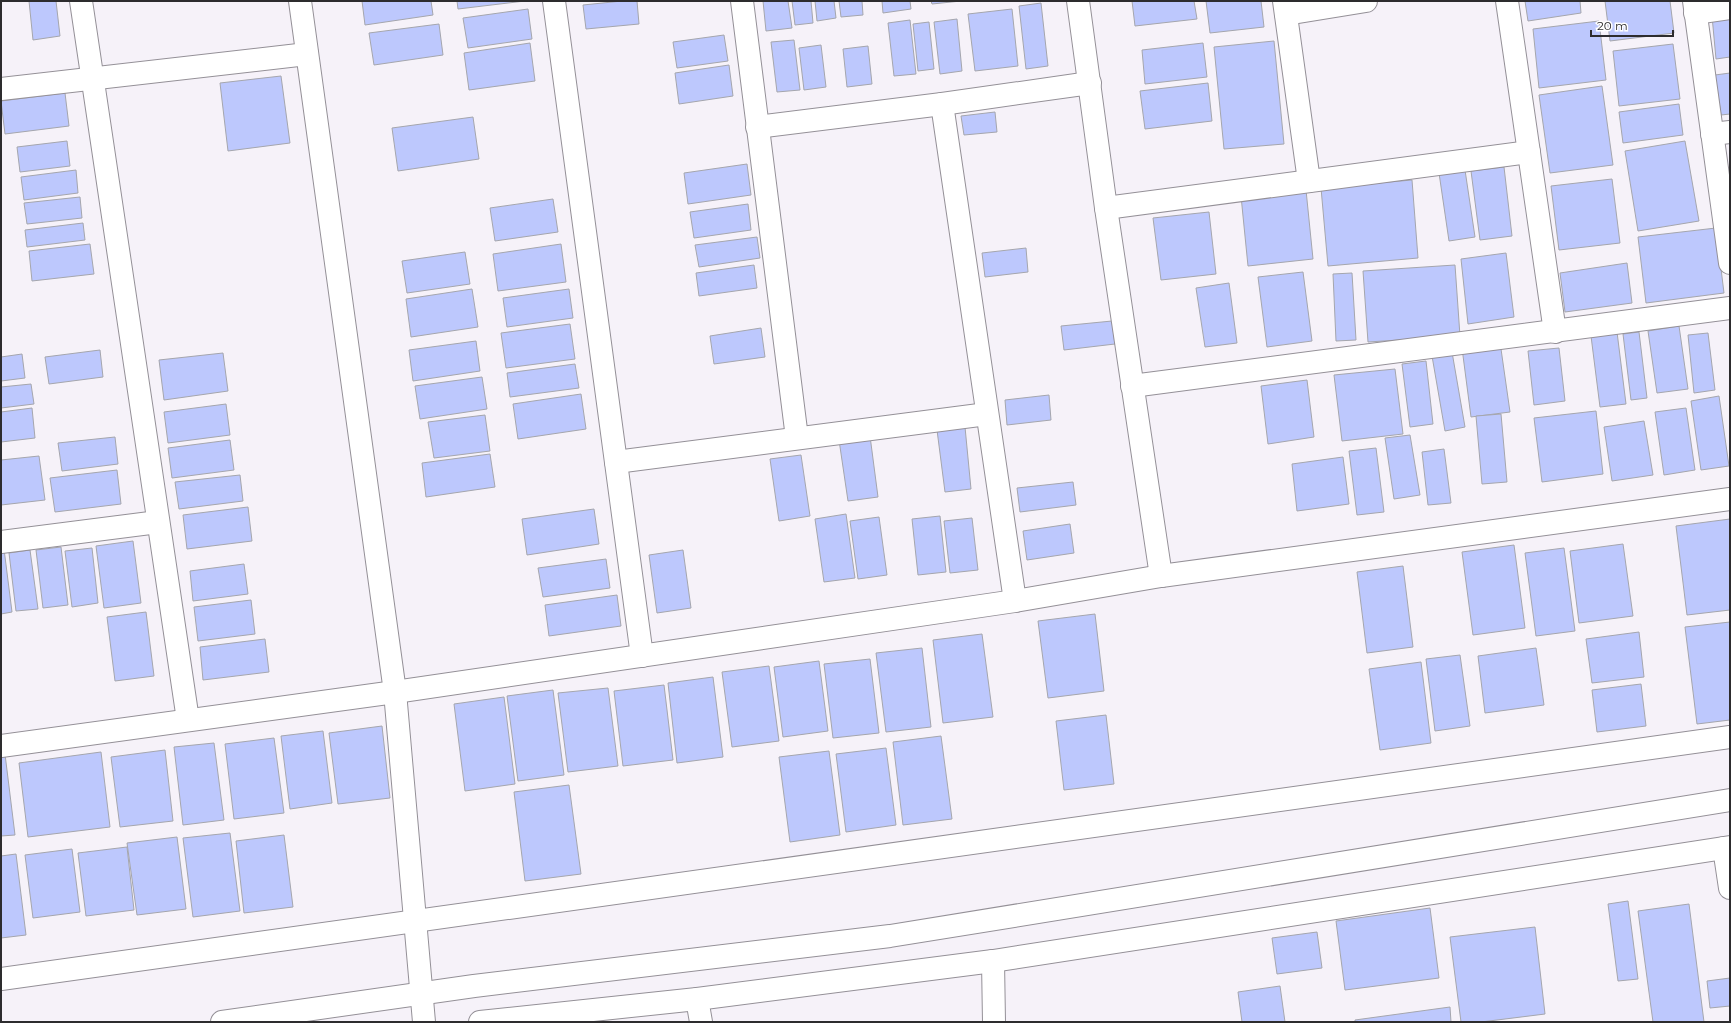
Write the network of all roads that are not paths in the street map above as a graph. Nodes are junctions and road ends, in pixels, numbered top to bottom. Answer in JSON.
{"nodes":[{"id":1,"x":81,"y":1,"type":"edge"},
{"id":2,"x":300,"y":1,"type":"edge"},
{"id":3,"x":554,"y":1,"type":"edge"},
{"id":4,"x":742,"y":1,"type":"edge"},
{"id":5,"x":1078,"y":1,"type":"edge"},
{"id":6,"x":1366,"y":1,"type":"edge"},
{"id":7,"x":1507,"y":1,"type":"edge"},
{"id":8,"x":1694,"y":7,"type":"edge"},
{"id":9,"x":1285,"y":8,"type":"edge"},
{"id":10,"x":1730,"y":8,"type":"edge"},
{"id":11,"x":307,"y":54,"type":"junction"},
{"id":12,"x":92,"y":77,"type":"junction"},
{"id":13,"x":1090,"y":83,"type":"junction"},
{"id":14,"x":1,"y":89,"type":"edge"},
{"id":15,"x":942,"y":104,"type":"junction"},
{"id":16,"x":757,"y":127,"type":"junction"},
{"id":17,"x":1721,"y":133,"type":"edge"},
{"id":18,"x":1529,"y":152,"type":"junction"},
{"id":19,"x":1309,"y":181,"type":"junction"},
{"id":20,"x":1106,"y":208,"type":"junction"},
{"id":21,"x":1730,"y":263,"type":"edge"},
{"id":22,"x":1730,"y":308,"type":"edge"},
{"id":23,"x":1555,"y":332,"type":"junction"},
{"id":24,"x":1132,"y":386,"type":"junction"},
{"id":25,"x":988,"y":414,"type":"junction"},
{"id":26,"x":797,"y":438,"type":"junction"},
{"id":27,"x":616,"y":462,"type":"junction"},
{"id":28,"x":1730,"y":499,"type":"edge"},
{"id":29,"x":158,"y":522,"type":"junction"},
{"id":30,"x":1,"y":542,"type":"edge"},
{"id":31,"x":1161,"y":576,"type":"junction"},
{"id":32,"x":1015,"y":601,"type":"junction"},
{"id":33,"x":642,"y":656,"type":"junction"},
{"id":34,"x":395,"y":692,"type":"junction"},
{"id":35,"x":188,"y":720,"type":"junction"},
{"id":36,"x":1730,"y":737,"type":"edge"},
{"id":37,"x":1,"y":746,"type":"edge"},
{"id":38,"x":1730,"y":800,"type":"edge"},
{"id":39,"x":1727,"y":848,"type":"edge"},
{"id":40,"x":1730,"y":888,"type":"edge"},
{"id":41,"x":414,"y":921,"type":"junction"},
{"id":42,"x":994,"y":962,"type":"junction"},
{"id":43,"x":1,"y":979,"type":"edge"},
{"id":44,"x":421,"y":994,"type":"junction"},
{"id":45,"x":697,"y":999,"type":"junction"},
{"id":46,"x":222,"y":1022,"type":"edge"},
{"id":47,"x":424,"y":1022,"type":"edge"},
{"id":48,"x":480,"y":1022,"type":"edge"},
{"id":49,"x":701,"y":1022,"type":"edge"},
{"id":50,"x":994,"y":1022,"type":"edge"}],
"edges":[{"from":1,"to":12,"type":"street"},
{"from":2,"to":11,"type":"street"},
{"from":3,"to":27,"type":"street"},
{"from":4,"to":16,"type":"street"},
{"from":5,"to":13,"type":"street"},
{"from":6,"to":9,"type":"street"},
{"from":7,"to":18,"type":"street"},
{"from":8,"to":10,"type":"street"},
{"from":8,"to":17,"type":"street"},
{"from":9,"to":19,"type":"street"},
{"from":11,"to":12,"type":"street"},
{"from":11,"to":34,"type":"street"},
{"from":12,"to":14,"type":"street"},
{"from":12,"to":29,"type":"street"},
{"from":13,"to":15,"type":"street"},
{"from":13,"to":20,"type":"street"},
{"from":15,"to":16,"type":"street"},
{"from":15,"to":25,"type":"street"},
{"from":16,"to":26,"type":"street"},
{"from":17,"to":21,"type":"street"},
{"from":18,"to":19,"type":"street"},
{"from":18,"to":23,"type":"street"},
{"from":19,"to":20,"type":"street"},
{"from":20,"to":24,"type":"street"},
{"from":22,"to":23,"type":"street"},
{"from":23,"to":24,"type":"street"},
{"from":24,"to":31,"type":"street"},
{"from":25,"to":26,"type":"street"},
{"from":25,"to":32,"type":"street"},
{"from":26,"to":27,"type":"street"},
{"from":27,"to":33,"type":"street"},
{"from":28,"to":31,"type":"street"},
{"from":29,"to":30,"type":"street"},
{"from":29,"to":35,"type":"street"},
{"from":31,"to":32,"type":"street"},
{"from":32,"to":33,"type":"street"},
{"from":33,"to":34,"type":"street"},
{"from":34,"to":35,"type":"street"},
{"from":34,"to":41,"type":"street"},
{"from":35,"to":37,"type":"street"},
{"from":36,"to":41,"type":"street"},
{"from":38,"to":44,"type":"street"},
{"from":39,"to":40,"type":"street"},
{"from":39,"to":42,"type":"street"},
{"from":41,"to":43,"type":"street"},
{"from":41,"to":44,"type":"street"},
{"from":42,"to":45,"type":"street"},
{"from":42,"to":50,"type":"street"},
{"from":44,"to":46,"type":"street"},
{"from":44,"to":47,"type":"street"},
{"from":45,"to":48,"type":"street"},
{"from":45,"to":49,"type":"street"}]}
